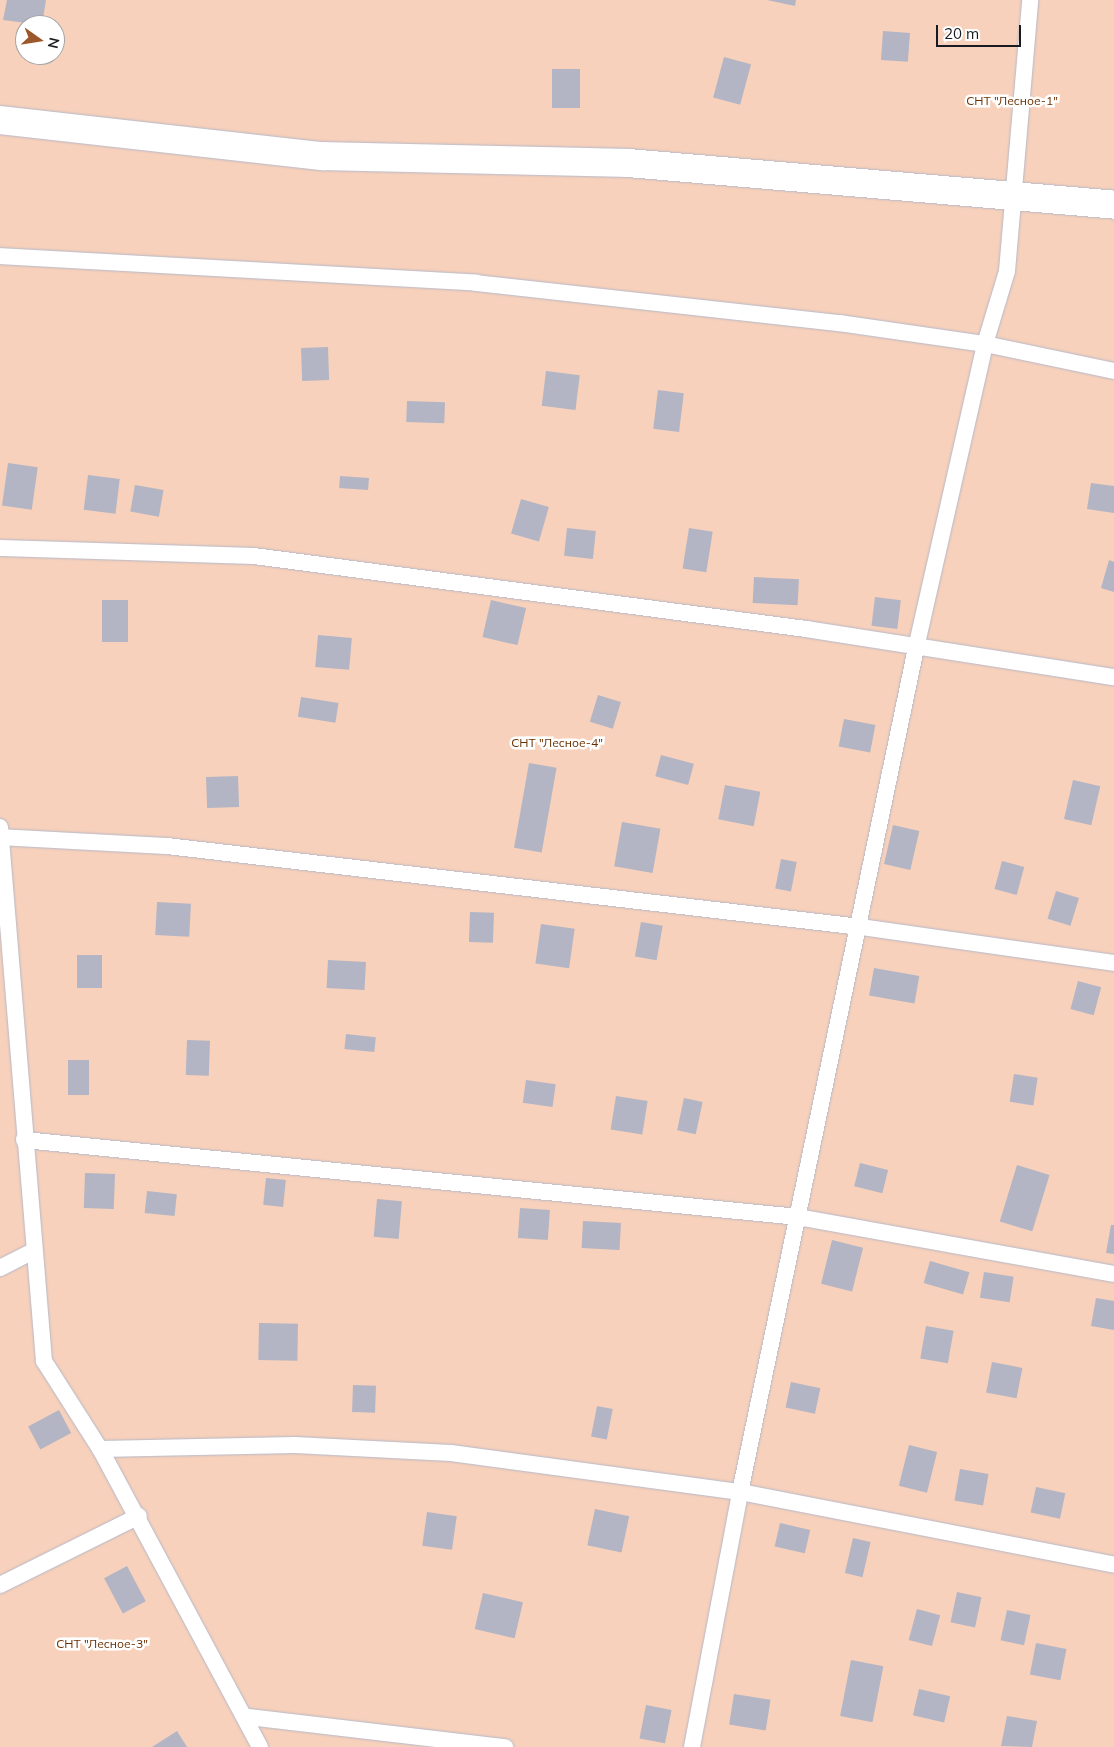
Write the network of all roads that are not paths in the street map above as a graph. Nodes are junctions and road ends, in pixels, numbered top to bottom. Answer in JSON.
{"nodes":[{"id":1,"x":1030,"y":0,"type":"edge"},
{"id":2,"x":0,"y":120,"type":"edge"},
{"id":3,"x":1017,"y":197,"type":"junction"},
{"id":4,"x":1114,"y":205,"type":"edge"},
{"id":5,"x":0,"y":256,"type":"edge"},
{"id":6,"x":985,"y":344,"type":"junction"},
{"id":7,"x":1114,"y":371,"type":"edge"},
{"id":8,"x":0,"y":548,"type":"edge"},
{"id":9,"x":916,"y":648,"type":"junction"},
{"id":10,"x":1114,"y":677,"type":"edge"},
{"id":11,"x":0,"y":834,"type":"edge"},
{"id":12,"x":861,"y":927,"type":"junction"},
{"id":13,"x":1114,"y":963,"type":"edge"},
{"id":14,"x":24,"y":1140,"type":"junction"},
{"id":15,"x":798,"y":1217,"type":"junction"},
{"id":16,"x":32,"y":1252,"type":"junction"},
{"id":17,"x":0,"y":1268,"type":"edge"},
{"id":18,"x":1114,"y":1274,"type":"edge"},
{"id":19,"x":100,"y":1449,"type":"junction"},
{"id":20,"x":740,"y":1492,"type":"junction"},
{"id":21,"x":139,"y":1516,"type":"junction"},
{"id":22,"x":1114,"y":1565,"type":"edge"},
{"id":23,"x":0,"y":1586,"type":"edge"},
{"id":24,"x":248,"y":1717,"type":"junction"},
{"id":25,"x":260,"y":1747,"type":"edge"},
{"id":26,"x":505,"y":1747,"type":"edge"},
{"id":27,"x":692,"y":1747,"type":"edge"}],
"edges":[{"from":1,"to":3,"type":"lane"},
{"from":2,"to":3,"type":"street"},
{"from":3,"to":4,"type":"street"},
{"from":3,"to":6,"type":"lane"},
{"from":5,"to":6,"type":"lane"},
{"from":6,"to":7,"type":"lane"},
{"from":6,"to":9,"type":"lane"},
{"from":8,"to":9,"type":"lane"},
{"from":9,"to":10,"type":"lane"},
{"from":9,"to":12,"type":"lane"},
{"from":11,"to":12,"type":"lane"},
{"from":11,"to":14,"type":"lane"},
{"from":12,"to":13,"type":"lane"},
{"from":12,"to":15,"type":"lane"},
{"from":14,"to":15,"type":"lane"},
{"from":14,"to":16,"type":"lane"},
{"from":15,"to":18,"type":"lane"},
{"from":15,"to":20,"type":"lane"},
{"from":16,"to":17,"type":"lane"},
{"from":16,"to":19,"type":"lane"},
{"from":19,"to":20,"type":"lane"},
{"from":19,"to":21,"type":"lane"},
{"from":20,"to":22,"type":"lane"},
{"from":20,"to":27,"type":"lane"},
{"from":21,"to":23,"type":"lane"},
{"from":21,"to":24,"type":"lane"},
{"from":24,"to":25,"type":"lane"},
{"from":24,"to":26,"type":"lane"}]}
